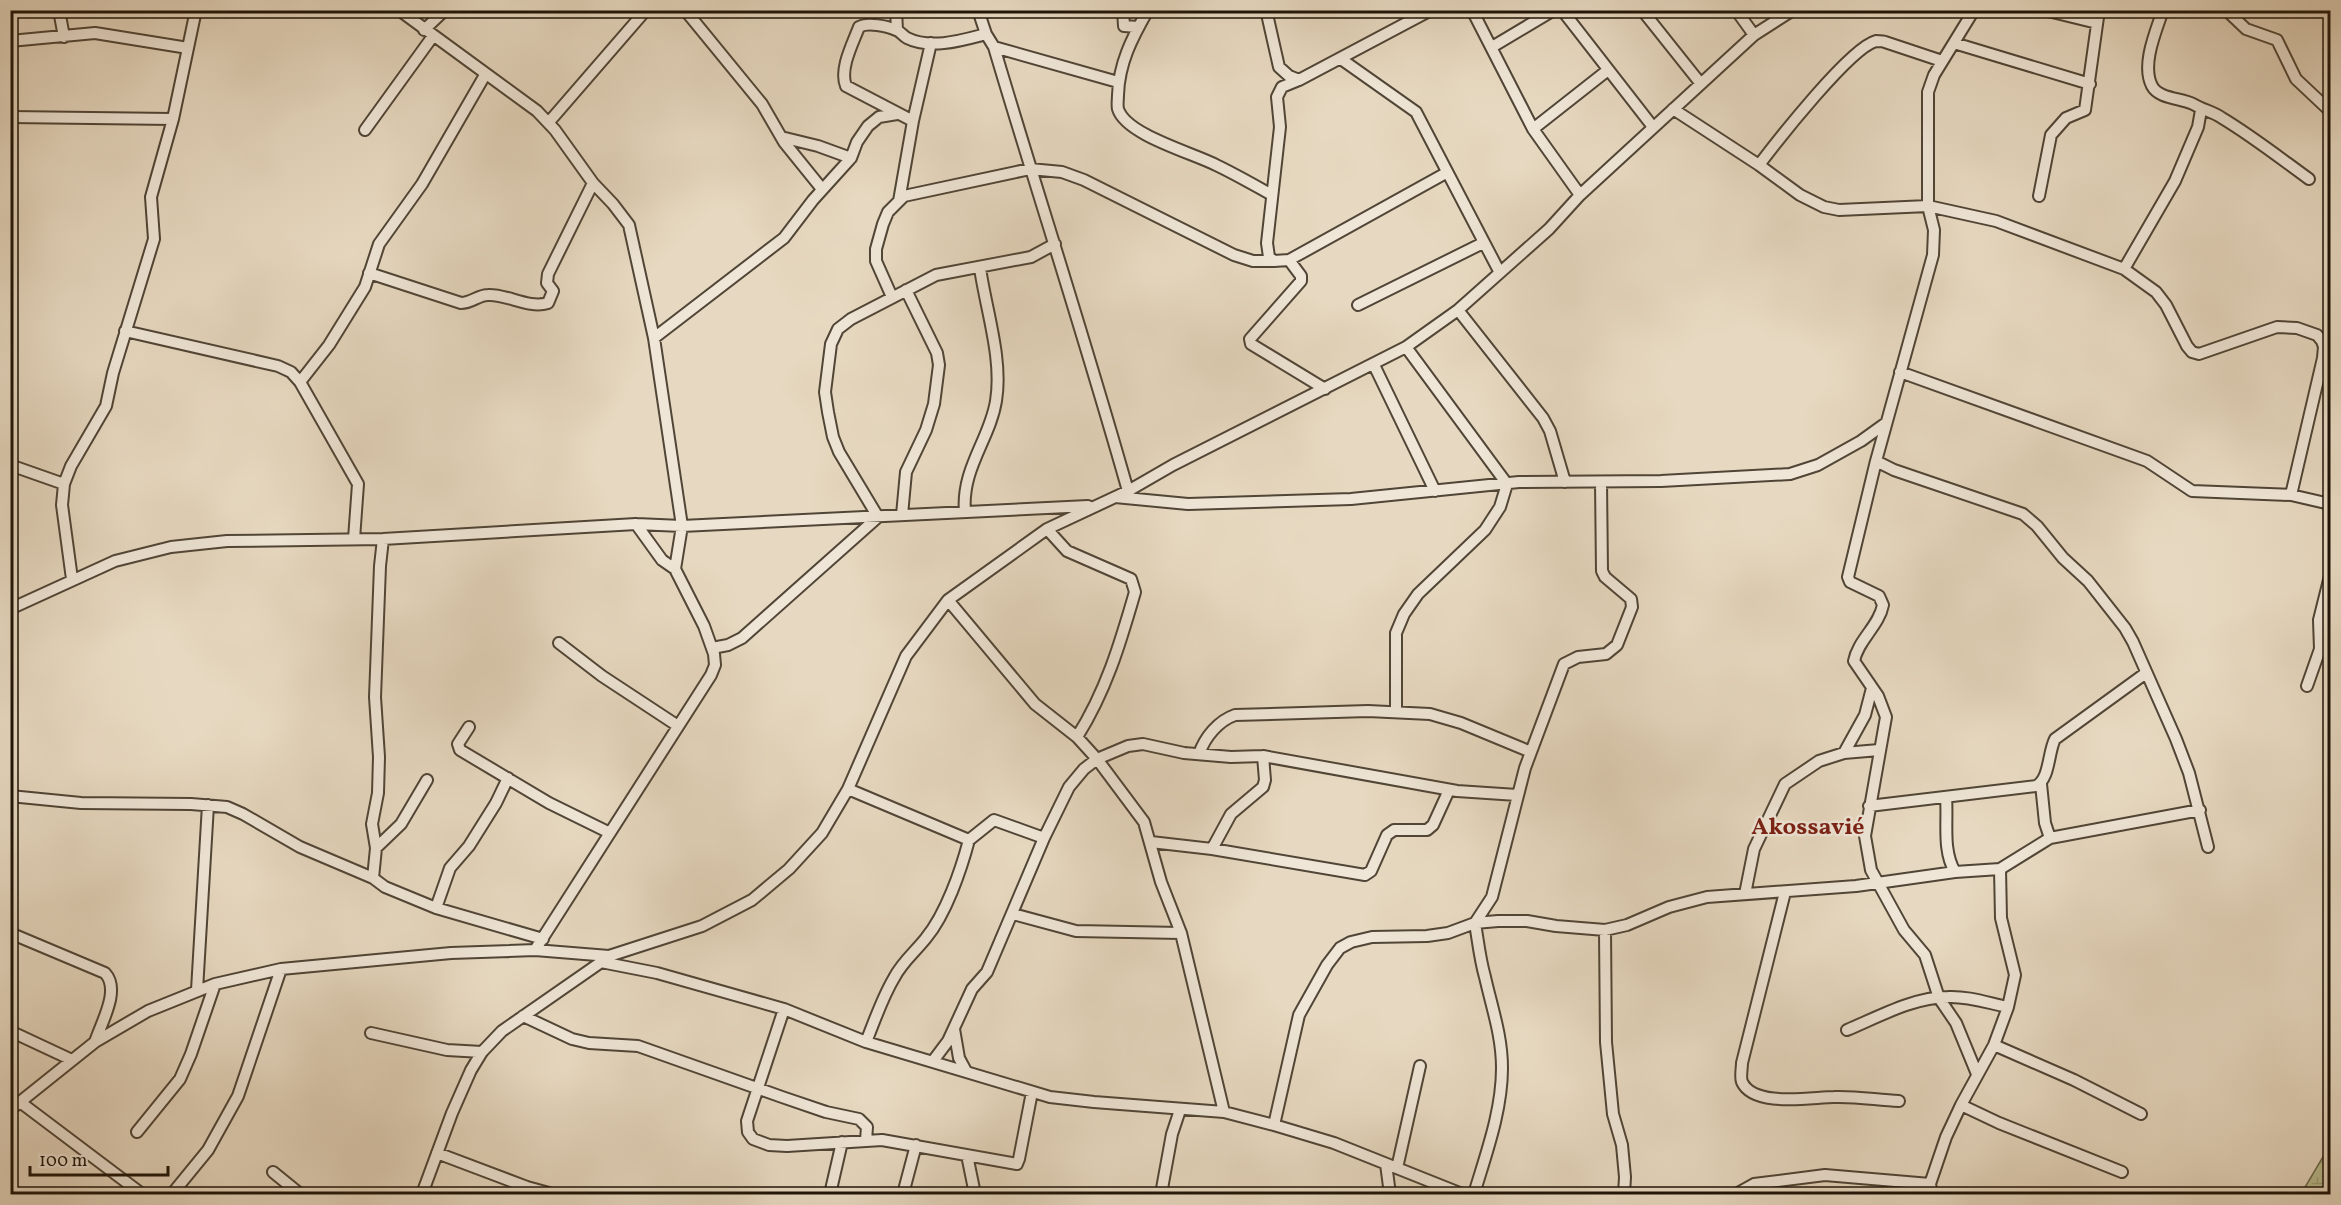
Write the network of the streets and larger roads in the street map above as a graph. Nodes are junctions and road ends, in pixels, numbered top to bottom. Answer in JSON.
{"nodes":[{"id":1,"x":59,"y":10,"type":"edge"},
{"id":2,"x":196,"y":10,"type":"edge"},
{"id":3,"x":399,"y":10,"type":"edge"},
{"id":4,"x":445,"y":10,"type":"edge"},
{"id":5,"x":646,"y":10,"type":"edge"},
{"id":6,"x":685,"y":10,"type":"edge"},
{"id":7,"x":896,"y":10,"type":"edge"},
{"id":8,"x":978,"y":10,"type":"edge"},
{"id":9,"x":1124,"y":10,"type":"edge"},
{"id":10,"x":1148,"y":10,"type":"edge"},
{"id":11,"x":1268,"y":10,"type":"edge"},
{"id":12,"x":1431,"y":10,"type":"edge"},
{"id":13,"x":1472,"y":10,"type":"edge"},
{"id":14,"x":1554,"y":10,"type":"edge"},
{"id":15,"x":1562,"y":10,"type":"edge"},
{"id":16,"x":1642,"y":10,"type":"edge"},
{"id":17,"x":1736,"y":10,"type":"edge"},
{"id":18,"x":1793,"y":10,"type":"edge"},
{"id":19,"x":1974,"y":10,"type":"edge"},
{"id":20,"x":2044,"y":10,"type":"edge"},
{"id":21,"x":2099,"y":10,"type":"edge"},
{"id":22,"x":2163,"y":10,"type":"edge"},
{"id":23,"x":2226,"y":10,"type":"edge"},
{"id":24,"x":2097,"y":23,"type":"junction"},
{"id":25,"x":1138,"y":27,"type":"junction"},
{"id":26,"x":897,"y":30,"type":"junction"},
{"id":27,"x":428,"y":33,"type":"junction"},
{"id":28,"x":986,"y":34,"type":"junction"},
{"id":29,"x":1754,"y":35,"type":"junction"},
{"id":30,"x":64,"y":37,"type":"junction"},
{"id":31,"x":10,"y":41,"type":"edge"},
{"id":32,"x":931,"y":43,"type":"junction"},
{"id":33,"x":1953,"y":44,"type":"junction"},
{"id":34,"x":994,"y":47,"type":"junction"},
{"id":35,"x":1492,"y":47,"type":"junction"},
{"id":36,"x":188,"y":48,"type":"junction"},
{"id":37,"x":1341,"y":59,"type":"junction"},
{"id":38,"x":1942,"y":61,"type":"junction"},
{"id":39,"x":1608,"y":70,"type":"junction"},
{"id":40,"x":485,"y":75,"type":"junction"},
{"id":41,"x":1299,"y":80,"type":"junction"},
{"id":42,"x":1118,"y":82,"type":"junction"},
{"id":43,"x":1701,"y":84,"type":"junction"},
{"id":44,"x":2090,"y":84,"type":"junction"},
{"id":45,"x":1673,"y":109,"type":"junction"},
{"id":46,"x":2201,"y":110,"type":"junction"},
{"id":47,"x":2331,"y":111,"type":"edge"},
{"id":48,"x":897,"y":114,"type":"junction"},
{"id":49,"x":2220,"y":116,"type":"junction"},
{"id":50,"x":10,"y":117,"type":"edge"},
{"id":51,"x":173,"y":119,"type":"junction"},
{"id":52,"x":913,"y":121,"type":"junction"},
{"id":53,"x":549,"y":123,"type":"junction"},
{"id":54,"x":1653,"y":127,"type":"junction"},
{"id":55,"x":2198,"y":127,"type":"junction"},
{"id":56,"x":1533,"y":129,"type":"junction"},
{"id":57,"x":365,"y":130,"type":"dead end"},
{"id":58,"x":781,"y":137,"type":"junction"},
{"id":59,"x":851,"y":158,"type":"junction"},
{"id":60,"x":1759,"y":165,"type":"junction"},
{"id":61,"x":1030,"y":169,"type":"junction"},
{"id":62,"x":1446,"y":172,"type":"junction"},
{"id":63,"x":2309,"y":179,"type":"dead end"},
{"id":64,"x":593,"y":183,"type":"junction"},
{"id":65,"x":822,"y":189,"type":"junction"},
{"id":66,"x":1272,"y":195,"type":"junction"},
{"id":67,"x":1580,"y":195,"type":"junction"},
{"id":68,"x":2039,"y":196,"type":"dead end"},
{"id":69,"x":899,"y":201,"type":"junction"},
{"id":70,"x":1928,"y":206,"type":"junction"},
{"id":71,"x":1483,"y":243,"type":"junction"},
{"id":72,"x":1055,"y":244,"type":"junction"},
{"id":73,"x":1289,"y":260,"type":"junction"},
{"id":74,"x":1274,"y":261,"type":"junction"},
{"id":75,"x":980,"y":267,"type":"junction"},
{"id":76,"x":2124,"y":269,"type":"junction"},
{"id":77,"x":1499,"y":271,"type":"junction"},
{"id":78,"x":369,"y":273,"type":"junction"},
{"id":79,"x":906,"y":290,"type":"junction"},
{"id":80,"x":892,"y":297,"type":"junction"},
{"id":81,"x":1358,"y":305,"type":"dead end"},
{"id":82,"x":1458,"y":310,"type":"junction"},
{"id":83,"x":125,"y":331,"type":"junction"},
{"id":84,"x":654,"y":338,"type":"junction"},
{"id":85,"x":2326,"y":342,"type":"edge"},
{"id":86,"x":1406,"y":347,"type":"junction"},
{"id":87,"x":1374,"y":365,"type":"junction"},
{"id":88,"x":1900,"y":372,"type":"junction"},
{"id":89,"x":300,"y":382,"type":"junction"},
{"id":90,"x":1325,"y":389,"type":"junction"},
{"id":91,"x":1886,"y":423,"type":"junction"},
{"id":92,"x":1876,"y":461,"type":"junction"},
{"id":93,"x":10,"y":465,"type":"edge"},
{"id":94,"x":1565,"y":482,"type":"junction"},
{"id":95,"x":1601,"y":482,"type":"junction"},
{"id":96,"x":64,"y":484,"type":"junction"},
{"id":97,"x":1507,"y":484,"type":"junction"},
{"id":98,"x":1128,"y":491,"type":"junction"},
{"id":99,"x":1435,"y":491,"type":"junction"},
{"id":100,"x":2290,"y":495,"type":"junction"},
{"id":101,"x":1114,"y":497,"type":"junction"},
{"id":102,"x":2331,"y":504,"type":"edge"},
{"id":103,"x":1092,"y":506,"type":"junction"},
{"id":104,"x":964,"y":512,"type":"junction"},
{"id":105,"x":902,"y":515,"type":"junction"},
{"id":106,"x":878,"y":517,"type":"junction"},
{"id":107,"x":636,"y":524,"type":"junction"},
{"id":108,"x":682,"y":526,"type":"junction"},
{"id":109,"x":1047,"y":529,"type":"junction"},
{"id":110,"x":354,"y":539,"type":"junction"},
{"id":111,"x":383,"y":539,"type":"junction"},
{"id":112,"x":675,"y":569,"type":"junction"},
{"id":113,"x":2331,"y":576,"type":"edge"},
{"id":114,"x":72,"y":579,"type":"junction"},
{"id":115,"x":948,"y":600,"type":"junction"},
{"id":116,"x":10,"y":609,"type":"edge"},
{"id":117,"x":559,"y":643,"type":"dead end"},
{"id":118,"x":712,"y":648,"type":"junction"},
{"id":119,"x":2146,"y":673,"type":"junction"},
{"id":120,"x":2307,"y":686,"type":"dead end"},
{"id":121,"x":1872,"y":688,"type":"junction"},
{"id":122,"x":1396,"y":711,"type":"junction"},
{"id":123,"x":678,"y":726,"type":"junction"},
{"id":124,"x":469,"y":727,"type":"dead end"},
{"id":125,"x":1077,"y":737,"type":"junction"},
{"id":126,"x":1879,"y":750,"type":"junction"},
{"id":127,"x":1531,"y":752,"type":"junction"},
{"id":128,"x":1844,"y":753,"type":"junction"},
{"id":129,"x":1199,"y":754,"type":"junction"},
{"id":130,"x":1263,"y":756,"type":"junction"},
{"id":131,"x":1097,"y":759,"type":"junction"},
{"id":132,"x":508,"y":778,"type":"junction"},
{"id":133,"x":427,"y":780,"type":"dead end"},
{"id":134,"x":2041,"y":784,"type":"junction"},
{"id":135,"x":848,"y":789,"type":"junction"},
{"id":136,"x":1449,"y":790,"type":"junction"},
{"id":137,"x":1517,"y":795,"type":"junction"},
{"id":138,"x":10,"y":796,"type":"edge"},
{"id":139,"x":1946,"y":797,"type":"junction"},
{"id":140,"x":208,"y":805,"type":"junction"},
{"id":141,"x":1869,"y":806,"type":"junction"},
{"id":142,"x":2200,"y":810,"type":"junction"},
{"id":143,"x":610,"y":833,"type":"junction"},
{"id":144,"x":1044,"y":838,"type":"junction"},
{"id":145,"x":2050,"y":838,"type":"junction"},
{"id":146,"x":969,"y":840,"type":"junction"},
{"id":147,"x":1151,"y":842,"type":"junction"},
{"id":148,"x":2208,"y":847,"type":"dead end"},
{"id":149,"x":376,"y":848,"type":"junction"},
{"id":150,"x":1212,"y":849,"type":"junction"},
{"id":151,"x":2000,"y":869,"type":"junction"},
{"id":152,"x":1955,"y":872,"type":"junction"},
{"id":153,"x":373,"y":878,"type":"junction"},
{"id":154,"x":1878,"y":884,"type":"junction"},
{"id":155,"x":1785,"y":892,"type":"junction"},
{"id":156,"x":1745,"y":894,"type":"junction"},
{"id":157,"x":436,"y":908,"type":"junction"},
{"id":158,"x":1013,"y":914,"type":"junction"},
{"id":159,"x":1475,"y":923,"type":"junction"},
{"id":160,"x":1605,"y":930,"type":"junction"},
{"id":161,"x":10,"y":933,"type":"edge"},
{"id":162,"x":1181,"y":933,"type":"junction"},
{"id":163,"x":543,"y":939,"type":"junction"},
{"id":164,"x":535,"y":950,"type":"junction"},
{"id":165,"x":605,"y":959,"type":"junction"},
{"id":166,"x":281,"y":969,"type":"junction"},
{"id":167,"x":214,"y":984,"type":"junction"},
{"id":168,"x":197,"y":990,"type":"junction"},
{"id":169,"x":1939,"y":998,"type":"junction"},
{"id":170,"x":2008,"y":1007,"type":"junction"},
{"id":171,"x":784,"y":1009,"type":"junction"},
{"id":172,"x":524,"y":1016,"type":"junction"},
{"id":173,"x":954,"y":1028,"type":"junction"},
{"id":174,"x":1847,"y":1030,"type":"dead end"},
{"id":175,"x":10,"y":1031,"type":"edge"},
{"id":176,"x":371,"y":1033,"type":"dead end"},
{"id":177,"x":95,"y":1042,"type":"junction"},
{"id":178,"x":866,"y":1042,"type":"junction"},
{"id":179,"x":1994,"y":1045,"type":"junction"},
{"id":180,"x":482,"y":1052,"type":"junction"},
{"id":181,"x":72,"y":1060,"type":"junction"},
{"id":182,"x":933,"y":1061,"type":"junction"},
{"id":183,"x":1420,"y":1066,"type":"dead end"},
{"id":184,"x":966,"y":1071,"type":"junction"},
{"id":185,"x":1977,"y":1074,"type":"junction"},
{"id":186,"x":757,"y":1087,"type":"junction"},
{"id":187,"x":1032,"y":1092,"type":"junction"},
{"id":188,"x":20,"y":1101,"type":"junction"},
{"id":189,"x":1899,"y":1101,"type":"dead end"},
{"id":190,"x":1961,"y":1105,"type":"junction"},
{"id":191,"x":10,"y":1110,"type":"edge"},
{"id":192,"x":1179,"y":1110,"type":"junction"},
{"id":193,"x":1224,"y":1112,"type":"junction"},
{"id":194,"x":2141,"y":1114,"type":"dead end"},
{"id":195,"x":1274,"y":1125,"type":"junction"},
{"id":196,"x":136,"y":1132,"type":"dead end"},
{"id":197,"x":866,"y":1140,"type":"junction"},
{"id":198,"x":842,"y":1142,"type":"junction"},
{"id":199,"x":916,"y":1145,"type":"junction"},
{"id":200,"x":437,"y":1152,"type":"junction"},
{"id":201,"x":967,"y":1155,"type":"junction"},
{"id":202,"x":1391,"y":1166,"type":"junction"},
{"id":203,"x":273,"y":1172,"type":"dead end"},
{"id":204,"x":2122,"y":1172,"type":"dead end"},
{"id":205,"x":1931,"y":1189,"type":"edge"},
{"id":206,"x":134,"y":1192,"type":"edge"},
{"id":207,"x":549,"y":1193,"type":"dead end"},
{"id":208,"x":172,"y":1194,"type":"edge"},
{"id":209,"x":300,"y":1194,"type":"edge"},
{"id":210,"x":422,"y":1194,"type":"edge"},
{"id":211,"x":830,"y":1194,"type":"edge"},
{"id":212,"x":903,"y":1194,"type":"edge"},
{"id":213,"x":975,"y":1194,"type":"edge"},
{"id":214,"x":1161,"y":1194,"type":"edge"},
{"id":215,"x":1390,"y":1194,"type":"edge"},
{"id":216,"x":1462,"y":1194,"type":"edge"},
{"id":217,"x":1474,"y":1194,"type":"edge"},
{"id":218,"x":1624,"y":1194,"type":"edge"},
{"id":219,"x":1736,"y":1194,"type":"edge"}],
"edges":[{"from":1,"to":30,"type":"street"},
{"from":2,"to":36,"type":"street"},
{"from":3,"to":27,"type":"street"},
{"from":4,"to":27,"type":"street"},
{"from":5,"to":53,"type":"street"},
{"from":6,"to":58,"type":"street"},
{"from":7,"to":26,"type":"street"},
{"from":8,"to":28,"type":"street"},
{"from":9,"to":25,"type":"street"},
{"from":10,"to":25,"type":"street"},
{"from":11,"to":41,"type":"street"},
{"from":12,"to":37,"type":"street"},
{"from":13,"to":35,"type":"street"},
{"from":14,"to":35,"type":"street"},
{"from":15,"to":39,"type":"street"},
{"from":16,"to":43,"type":"street"},
{"from":17,"to":29,"type":"street"},
{"from":18,"to":29,"type":"street"},
{"from":19,"to":33,"type":"street"},
{"from":20,"to":24,"type":"street"},
{"from":21,"to":24,"type":"street"},
{"from":22,"to":46,"type":"street"},
{"from":23,"to":47,"type":"street"},
{"from":24,"to":44,"type":"street"},
{"from":25,"to":42,"type":"street"},
{"from":26,"to":32,"type":"street"},
{"from":26,"to":48,"type":"street"},
{"from":27,"to":40,"type":"street"},
{"from":27,"to":57,"type":"street"},
{"from":28,"to":32,"type":"street"},
{"from":28,"to":34,"type":"street"},
{"from":29,"to":43,"type":"street"},
{"from":30,"to":31,"type":"street"},
{"from":30,"to":36,"type":"street"},
{"from":32,"to":52,"type":"street"},
{"from":33,"to":38,"type":"street"},
{"from":33,"to":44,"type":"street"},
{"from":34,"to":42,"type":"street"},
{"from":34,"to":61,"type":"street"},
{"from":35,"to":56,"type":"street"},
{"from":36,"to":51,"type":"street"},
{"from":37,"to":41,"type":"street"},
{"from":37,"to":62,"type":"street"},
{"from":38,"to":60,"type":"street"},
{"from":38,"to":70,"type":"street"},
{"from":39,"to":54,"type":"street"},
{"from":39,"to":56,"type":"street"},
{"from":40,"to":53,"type":"street"},
{"from":40,"to":78,"type":"street"},
{"from":41,"to":66,"type":"street"},
{"from":42,"to":66,"type":"street"},
{"from":43,"to":45,"type":"street"},
{"from":44,"to":68,"type":"street"},
{"from":45,"to":54,"type":"street"},
{"from":45,"to":60,"type":"street"},
{"from":46,"to":49,"type":"street"},
{"from":46,"to":55,"type":"street"},
{"from":48,"to":52,"type":"street"},
{"from":48,"to":59,"type":"street"},
{"from":49,"to":55,"type":"street"},
{"from":49,"to":63,"type":"street"},
{"from":50,"to":51,"type":"street"},
{"from":51,"to":83,"type":"street"},
{"from":52,"to":69,"type":"street"},
{"from":53,"to":64,"type":"street"},
{"from":54,"to":67,"type":"street"},
{"from":55,"to":76,"type":"street"},
{"from":56,"to":67,"type":"street"},
{"from":58,"to":59,"type":"street"},
{"from":58,"to":65,"type":"street"},
{"from":59,"to":65,"type":"street"},
{"from":60,"to":70,"type":"street"},
{"from":61,"to":69,"type":"street"},
{"from":61,"to":72,"type":"street"},
{"from":61,"to":74,"type":"street"},
{"from":62,"to":71,"type":"street"},
{"from":62,"to":73,"type":"street"},
{"from":64,"to":78,"type":"street"},
{"from":64,"to":84,"type":"street"},
{"from":65,"to":84,"type":"street"},
{"from":66,"to":74,"type":"street"},
{"from":67,"to":77,"type":"street"},
{"from":69,"to":80,"type":"street"},
{"from":70,"to":76,"type":"street"},
{"from":70,"to":88,"type":"street"},
{"from":71,"to":77,"type":"street"},
{"from":71,"to":81,"type":"street"},
{"from":72,"to":75,"type":"street"},
{"from":72,"to":98,"type":"street"},
{"from":73,"to":74,"type":"street"},
{"from":73,"to":90,"type":"street"},
{"from":75,"to":79,"type":"street"},
{"from":75,"to":104,"type":"street"},
{"from":76,"to":85,"type":"street"},
{"from":77,"to":82,"type":"street"},
{"from":78,"to":89,"type":"street"},
{"from":79,"to":80,"type":"street"},
{"from":79,"to":105,"type":"street"},
{"from":80,"to":106,"type":"street"},
{"from":82,"to":86,"type":"street"},
{"from":82,"to":94,"type":"street"},
{"from":83,"to":89,"type":"street"},
{"from":83,"to":96,"type":"street"},
{"from":84,"to":108,"type":"street"},
{"from":85,"to":100,"type":"street"},
{"from":86,"to":87,"type":"street"},
{"from":86,"to":97,"type":"street"},
{"from":87,"to":90,"type":"street"},
{"from":87,"to":99,"type":"street"},
{"from":88,"to":91,"type":"street"},
{"from":88,"to":100,"type":"street"},
{"from":89,"to":110,"type":"street"},
{"from":90,"to":98,"type":"street"},
{"from":91,"to":92,"type":"street"},
{"from":91,"to":95,"type":"street"},
{"from":92,"to":119,"type":"street"},
{"from":92,"to":121,"type":"street"},
{"from":93,"to":96,"type":"street"},
{"from":94,"to":95,"type":"street"},
{"from":94,"to":97,"type":"street"},
{"from":95,"to":127,"type":"street"},
{"from":96,"to":114,"type":"street"},
{"from":97,"to":99,"type":"street"},
{"from":97,"to":122,"type":"street"},
{"from":98,"to":101,"type":"street"},
{"from":99,"to":101,"type":"street"},
{"from":100,"to":102,"type":"street"},
{"from":101,"to":103,"type":"street"},
{"from":103,"to":104,"type":"street"},
{"from":103,"to":109,"type":"street"},
{"from":104,"to":105,"type":"street"},
{"from":105,"to":106,"type":"street"},
{"from":106,"to":108,"type":"street"},
{"from":106,"to":118,"type":"street"},
{"from":107,"to":108,"type":"street"},
{"from":107,"to":111,"type":"street"},
{"from":107,"to":112,"type":"street"},
{"from":108,"to":112,"type":"street"},
{"from":109,"to":115,"type":"street"},
{"from":109,"to":125,"type":"street"},
{"from":110,"to":111,"type":"street"},
{"from":110,"to":114,"type":"street"},
{"from":111,"to":149,"type":"street"},
{"from":112,"to":118,"type":"street"},
{"from":113,"to":120,"type":"street"},
{"from":114,"to":116,"type":"street"},
{"from":115,"to":125,"type":"street"},
{"from":115,"to":135,"type":"street"},
{"from":117,"to":123,"type":"street"},
{"from":118,"to":123,"type":"street"},
{"from":119,"to":134,"type":"street"},
{"from":119,"to":142,"type":"street"},
{"from":121,"to":126,"type":"street"},
{"from":121,"to":128,"type":"street"},
{"from":122,"to":127,"type":"street"},
{"from":122,"to":129,"type":"street"},
{"from":123,"to":143,"type":"street"},
{"from":124,"to":132,"type":"street"},
{"from":125,"to":131,"type":"street"},
{"from":126,"to":128,"type":"street"},
{"from":126,"to":141,"type":"street"},
{"from":127,"to":137,"type":"street"},
{"from":128,"to":156,"type":"street"},
{"from":129,"to":130,"type":"street"},
{"from":129,"to":131,"type":"street"},
{"from":130,"to":136,"type":"street"},
{"from":130,"to":150,"type":"street"},
{"from":131,"to":144,"type":"street"},
{"from":131,"to":147,"type":"street"},
{"from":132,"to":143,"type":"street"},
{"from":132,"to":157,"type":"street"},
{"from":133,"to":149,"type":"street"},
{"from":134,"to":139,"type":"street"},
{"from":134,"to":145,"type":"street"},
{"from":135,"to":146,"type":"street"},
{"from":135,"to":165,"type":"street"},
{"from":136,"to":137,"type":"street"},
{"from":136,"to":150,"type":"street"},
{"from":137,"to":159,"type":"street"},
{"from":138,"to":140,"type":"street"},
{"from":139,"to":141,"type":"street"},
{"from":139,"to":152,"type":"street"},
{"from":140,"to":153,"type":"street"},
{"from":140,"to":168,"type":"street"},
{"from":141,"to":154,"type":"street"},
{"from":142,"to":145,"type":"street"},
{"from":142,"to":148,"type":"street"},
{"from":143,"to":163,"type":"street"},
{"from":144,"to":146,"type":"street"},
{"from":144,"to":158,"type":"street"},
{"from":145,"to":151,"type":"street"},
{"from":146,"to":178,"type":"street"},
{"from":147,"to":150,"type":"street"},
{"from":147,"to":162,"type":"street"},
{"from":149,"to":153,"type":"street"},
{"from":151,"to":152,"type":"street"},
{"from":151,"to":170,"type":"street"},
{"from":152,"to":154,"type":"street"},
{"from":153,"to":157,"type":"street"},
{"from":154,"to":155,"type":"street"},
{"from":154,"to":169,"type":"street"},
{"from":155,"to":156,"type":"street"},
{"from":155,"to":189,"type":"street"},
{"from":156,"to":160,"type":"street"},
{"from":157,"to":163,"type":"street"},
{"from":158,"to":162,"type":"street"},
{"from":158,"to":173,"type":"street"},
{"from":159,"to":160,"type":"street"},
{"from":159,"to":195,"type":"street"},
{"from":159,"to":217,"type":"street"},
{"from":160,"to":218,"type":"street"},
{"from":161,"to":177,"type":"street"},
{"from":162,"to":193,"type":"street"},
{"from":163,"to":164,"type":"street"},
{"from":164,"to":165,"type":"street"},
{"from":164,"to":166,"type":"street"},
{"from":165,"to":171,"type":"street"},
{"from":165,"to":172,"type":"street"},
{"from":166,"to":167,"type":"street"},
{"from":166,"to":208,"type":"street"},
{"from":167,"to":168,"type":"street"},
{"from":167,"to":196,"type":"street"},
{"from":168,"to":177,"type":"street"},
{"from":169,"to":170,"type":"street"},
{"from":169,"to":174,"type":"street"},
{"from":169,"to":185,"type":"street"},
{"from":170,"to":179,"type":"street"},
{"from":171,"to":178,"type":"street"},
{"from":171,"to":186,"type":"street"},
{"from":172,"to":180,"type":"street"},
{"from":172,"to":186,"type":"street"},
{"from":173,"to":182,"type":"street"},
{"from":173,"to":184,"type":"street"},
{"from":175,"to":181,"type":"street"},
{"from":176,"to":180,"type":"street"},
{"from":177,"to":181,"type":"street"},
{"from":178,"to":182,"type":"street"},
{"from":179,"to":185,"type":"street"},
{"from":179,"to":194,"type":"street"},
{"from":180,"to":200,"type":"street"},
{"from":181,"to":188,"type":"street"},
{"from":182,"to":184,"type":"street"},
{"from":183,"to":202,"type":"street"},
{"from":184,"to":187,"type":"street"},
{"from":185,"to":190,"type":"street"},
{"from":186,"to":197,"type":"street"},
{"from":186,"to":198,"type":"street"},
{"from":187,"to":192,"type":"street"},
{"from":187,"to":201,"type":"street"},
{"from":188,"to":191,"type":"street"},
{"from":188,"to":206,"type":"street"},
{"from":190,"to":204,"type":"street"},
{"from":190,"to":205,"type":"street"},
{"from":192,"to":193,"type":"street"},
{"from":192,"to":214,"type":"street"},
{"from":193,"to":195,"type":"street"},
{"from":195,"to":202,"type":"street"},
{"from":197,"to":198,"type":"street"},
{"from":197,"to":199,"type":"street"},
{"from":198,"to":211,"type":"street"},
{"from":199,"to":201,"type":"street"},
{"from":199,"to":212,"type":"street"},
{"from":200,"to":207,"type":"street"},
{"from":200,"to":210,"type":"street"},
{"from":201,"to":213,"type":"street"},
{"from":202,"to":215,"type":"street"},
{"from":202,"to":216,"type":"street"},
{"from":203,"to":209,"type":"street"},
{"from":205,"to":219,"type":"street"}]}
